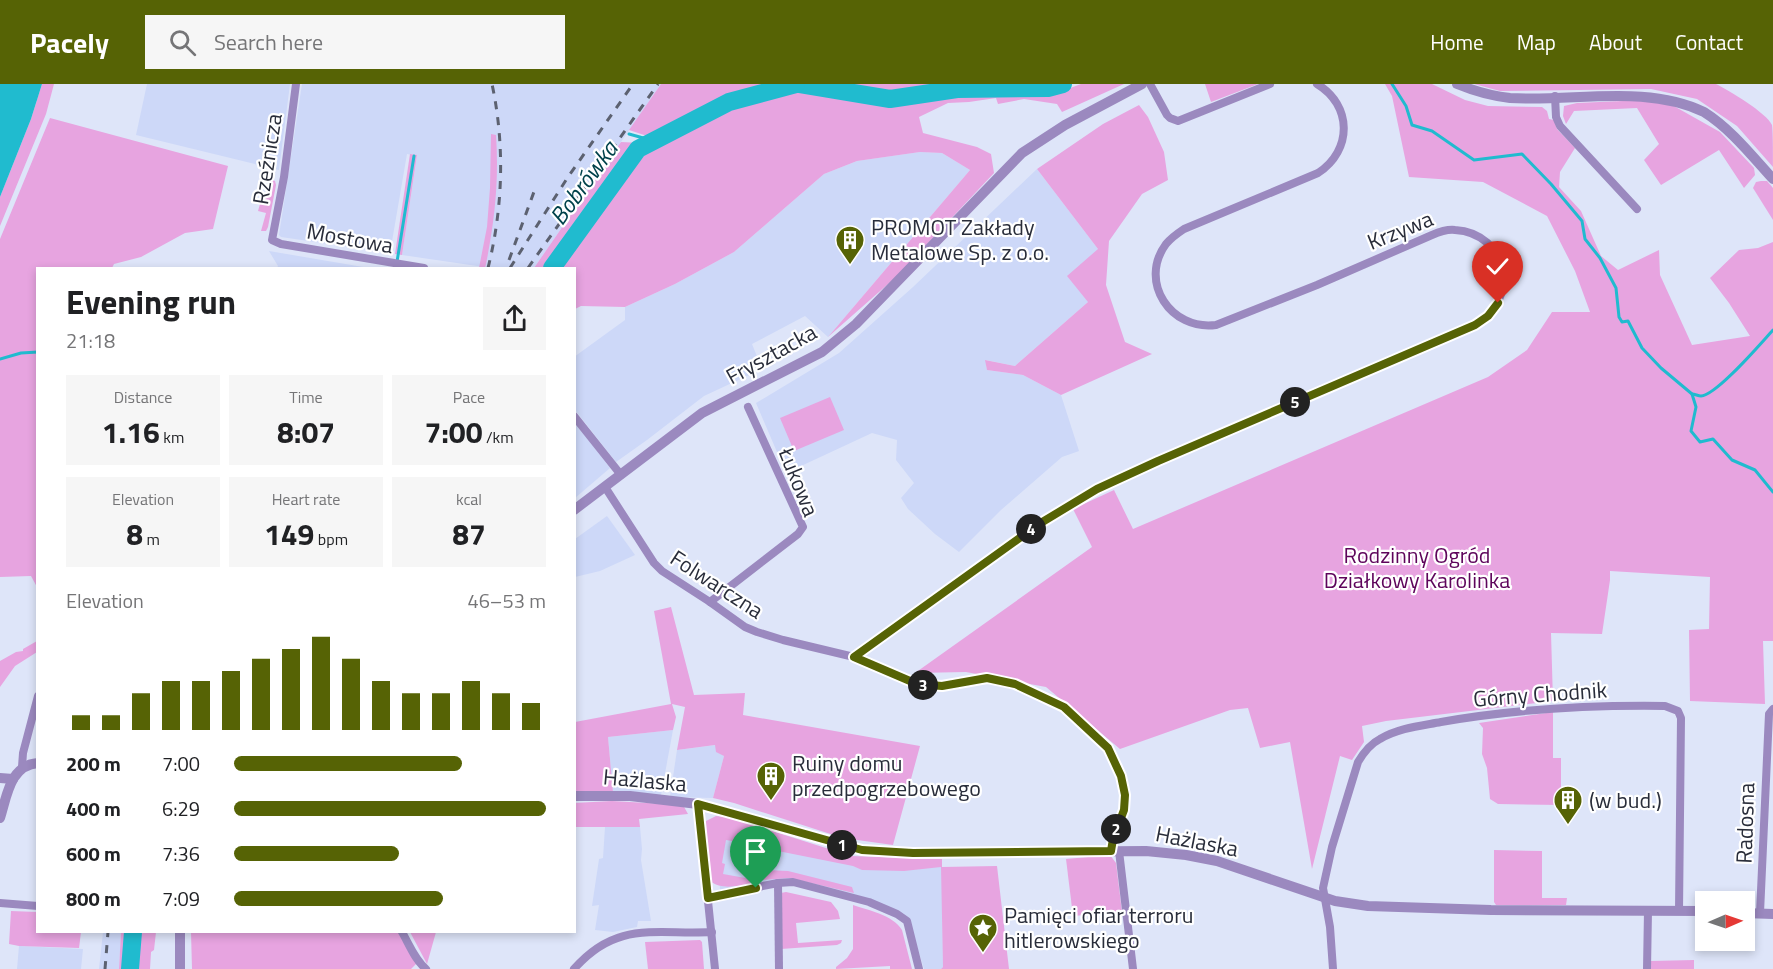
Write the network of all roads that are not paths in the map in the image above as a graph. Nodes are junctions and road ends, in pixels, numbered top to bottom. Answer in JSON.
{"nodes":[{"id":1,"x":296,"y":84,"type":"edge"},
{"id":2,"x":1142,"y":84,"type":"edge"},
{"id":3,"x":1150,"y":84,"type":"edge"},
{"id":4,"x":1270,"y":84,"type":"edge"},
{"id":5,"x":1317,"y":84,"type":"edge"},
{"id":6,"x":1457,"y":84,"type":"edge"},
{"id":7,"x":1555,"y":96,"type":"junction"},
{"id":8,"x":1773,"y":179,"type":"edge"},
{"id":9,"x":1637,"y":209,"type":"dead end"},
{"id":10,"x":272,"y":240,"type":"joint"},
{"id":11,"x":417,"y":267,"type":"edge"},
{"id":12,"x":748,"y":407,"type":"dead end"},
{"id":13,"x":576,"y":419,"type":"edge"},
{"id":14,"x":621,"y":475,"type":"junction"},
{"id":15,"x":605,"y":487,"type":"junction"},
{"id":16,"x":576,"y":509,"type":"edge"},
{"id":17,"x":710,"y":602,"type":"junction"},
{"id":18,"x":854,"y":657,"type":"junction"},
{"id":19,"x":36,"y":704,"type":"edge"},
{"id":20,"x":1773,"y":709,"type":"edge"},
{"id":21,"x":36,"y":764,"type":"edge"},
{"id":22,"x":22,"y":767,"type":"junction"},
{"id":23,"x":1769,"y":770,"type":"edge"},
{"id":24,"x":0,"y":778,"type":"edge"},
{"id":25,"x":8,"y":784,"type":"edge"},
{"id":26,"x":576,"y":796,"type":"edge"},
{"id":27,"x":698,"y":804,"type":"junction"},
{"id":28,"x":1,"y":811,"type":"edge"},
{"id":29,"x":1115,"y":851,"type":"junction"},
{"id":30,"x":778,"y":884,"type":"junction"},
{"id":31,"x":708,"y":898,"type":"junction"},
{"id":32,"x":1325,"y":898,"type":"junction"},
{"id":33,"x":0,"y":903,"type":"edge"},
{"id":34,"x":36,"y":906,"type":"edge"},
{"id":35,"x":1648,"y":911,"type":"junction"},
{"id":36,"x":1679,"y":911,"type":"junction"},
{"id":37,"x":1695,"y":912,"type":"edge"},
{"id":38,"x":1755,"y":913,"type":"edge"},
{"id":39,"x":1760,"y":913,"type":"junction"},
{"id":40,"x":1773,"y":914,"type":"edge"},
{"id":41,"x":712,"y":932,"type":"junction"},
{"id":42,"x":180,"y":933,"type":"edge"},
{"id":43,"x":403,"y":933,"type":"edge"},
{"id":44,"x":180,"y":969,"type":"edge"},
{"id":45,"x":426,"y":969,"type":"edge"},
{"id":46,"x":574,"y":969,"type":"edge"},
{"id":47,"x":715,"y":969,"type":"edge"},
{"id":48,"x":779,"y":969,"type":"edge"},
{"id":49,"x":919,"y":969,"type":"edge"},
{"id":50,"x":1134,"y":969,"type":"edge"},
{"id":51,"x":1332,"y":969,"type":"edge"},
{"id":52,"x":1647,"y":969,"type":"edge"}],
"edges":[{"from":1,"to":10,"type":"street","name":"Rzeźnicza"},
{"from":2,"to":14,"type":"street","name":"Frysztacka"},
{"from":3,"to":4,"type":"street"},
{"from":5,"to":18,"type":"street","name":"Krzywa"},
{"from":6,"to":7,"type":"street"},
{"from":7,"to":8,"type":"street"},
{"from":7,"to":9,"type":"street"},
{"from":10,"to":11,"type":"street","name":"Mostowa"},
{"from":12,"to":17,"type":"street","name":"Łukowa"},
{"from":13,"to":14,"type":"street"},
{"from":14,"to":15,"type":"street","name":"Frysztacka"},
{"from":15,"to":16,"type":"street","name":"Frysztacka"},
{"from":15,"to":17,"type":"street","name":"Folwarczna"},
{"from":17,"to":18,"type":"street","name":"Folwarczna"},
{"from":18,"to":29,"type":"street","name":"Folwarczna"},
{"from":19,"to":22,"type":"street"},
{"from":20,"to":23,"type":"street","name":"Radosna"},
{"from":21,"to":22,"type":"street"},
{"from":22,"to":25,"type":"street"},
{"from":23,"to":39,"type":"street","name":"Radosna"},
{"from":24,"to":25,"type":"street"},
{"from":25,"to":28,"type":"street"},
{"from":26,"to":27,"type":"street","name":"Hażlaska"},
{"from":27,"to":29,"type":"street","name":"Hażlaska"},
{"from":27,"to":31,"type":"street"},
{"from":29,"to":32,"type":"street","name":"Hażlaska"},
{"from":29,"to":50,"type":"street"},
{"from":30,"to":31,"type":"street"},
{"from":30,"to":48,"type":"street"},
{"from":30,"to":49,"type":"street"},
{"from":31,"to":41,"type":"street"},
{"from":32,"to":35,"type":"street","name":"Hażlaska"},
{"from":32,"to":36,"type":"street","name":"Górny Chodnik"},
{"from":32,"to":51,"type":"street"},
{"from":33,"to":34,"type":"street"},
{"from":35,"to":36,"type":"street","name":"Hażlaska"},
{"from":35,"to":52,"type":"street"},
{"from":36,"to":37,"type":"street","name":"Hażlaska"},
{"from":38,"to":39,"type":"street"},
{"from":39,"to":40,"type":"street"},
{"from":41,"to":46,"type":"street"},
{"from":41,"to":47,"type":"street"},
{"from":42,"to":44,"type":"street"},
{"from":43,"to":45,"type":"street"}]}
